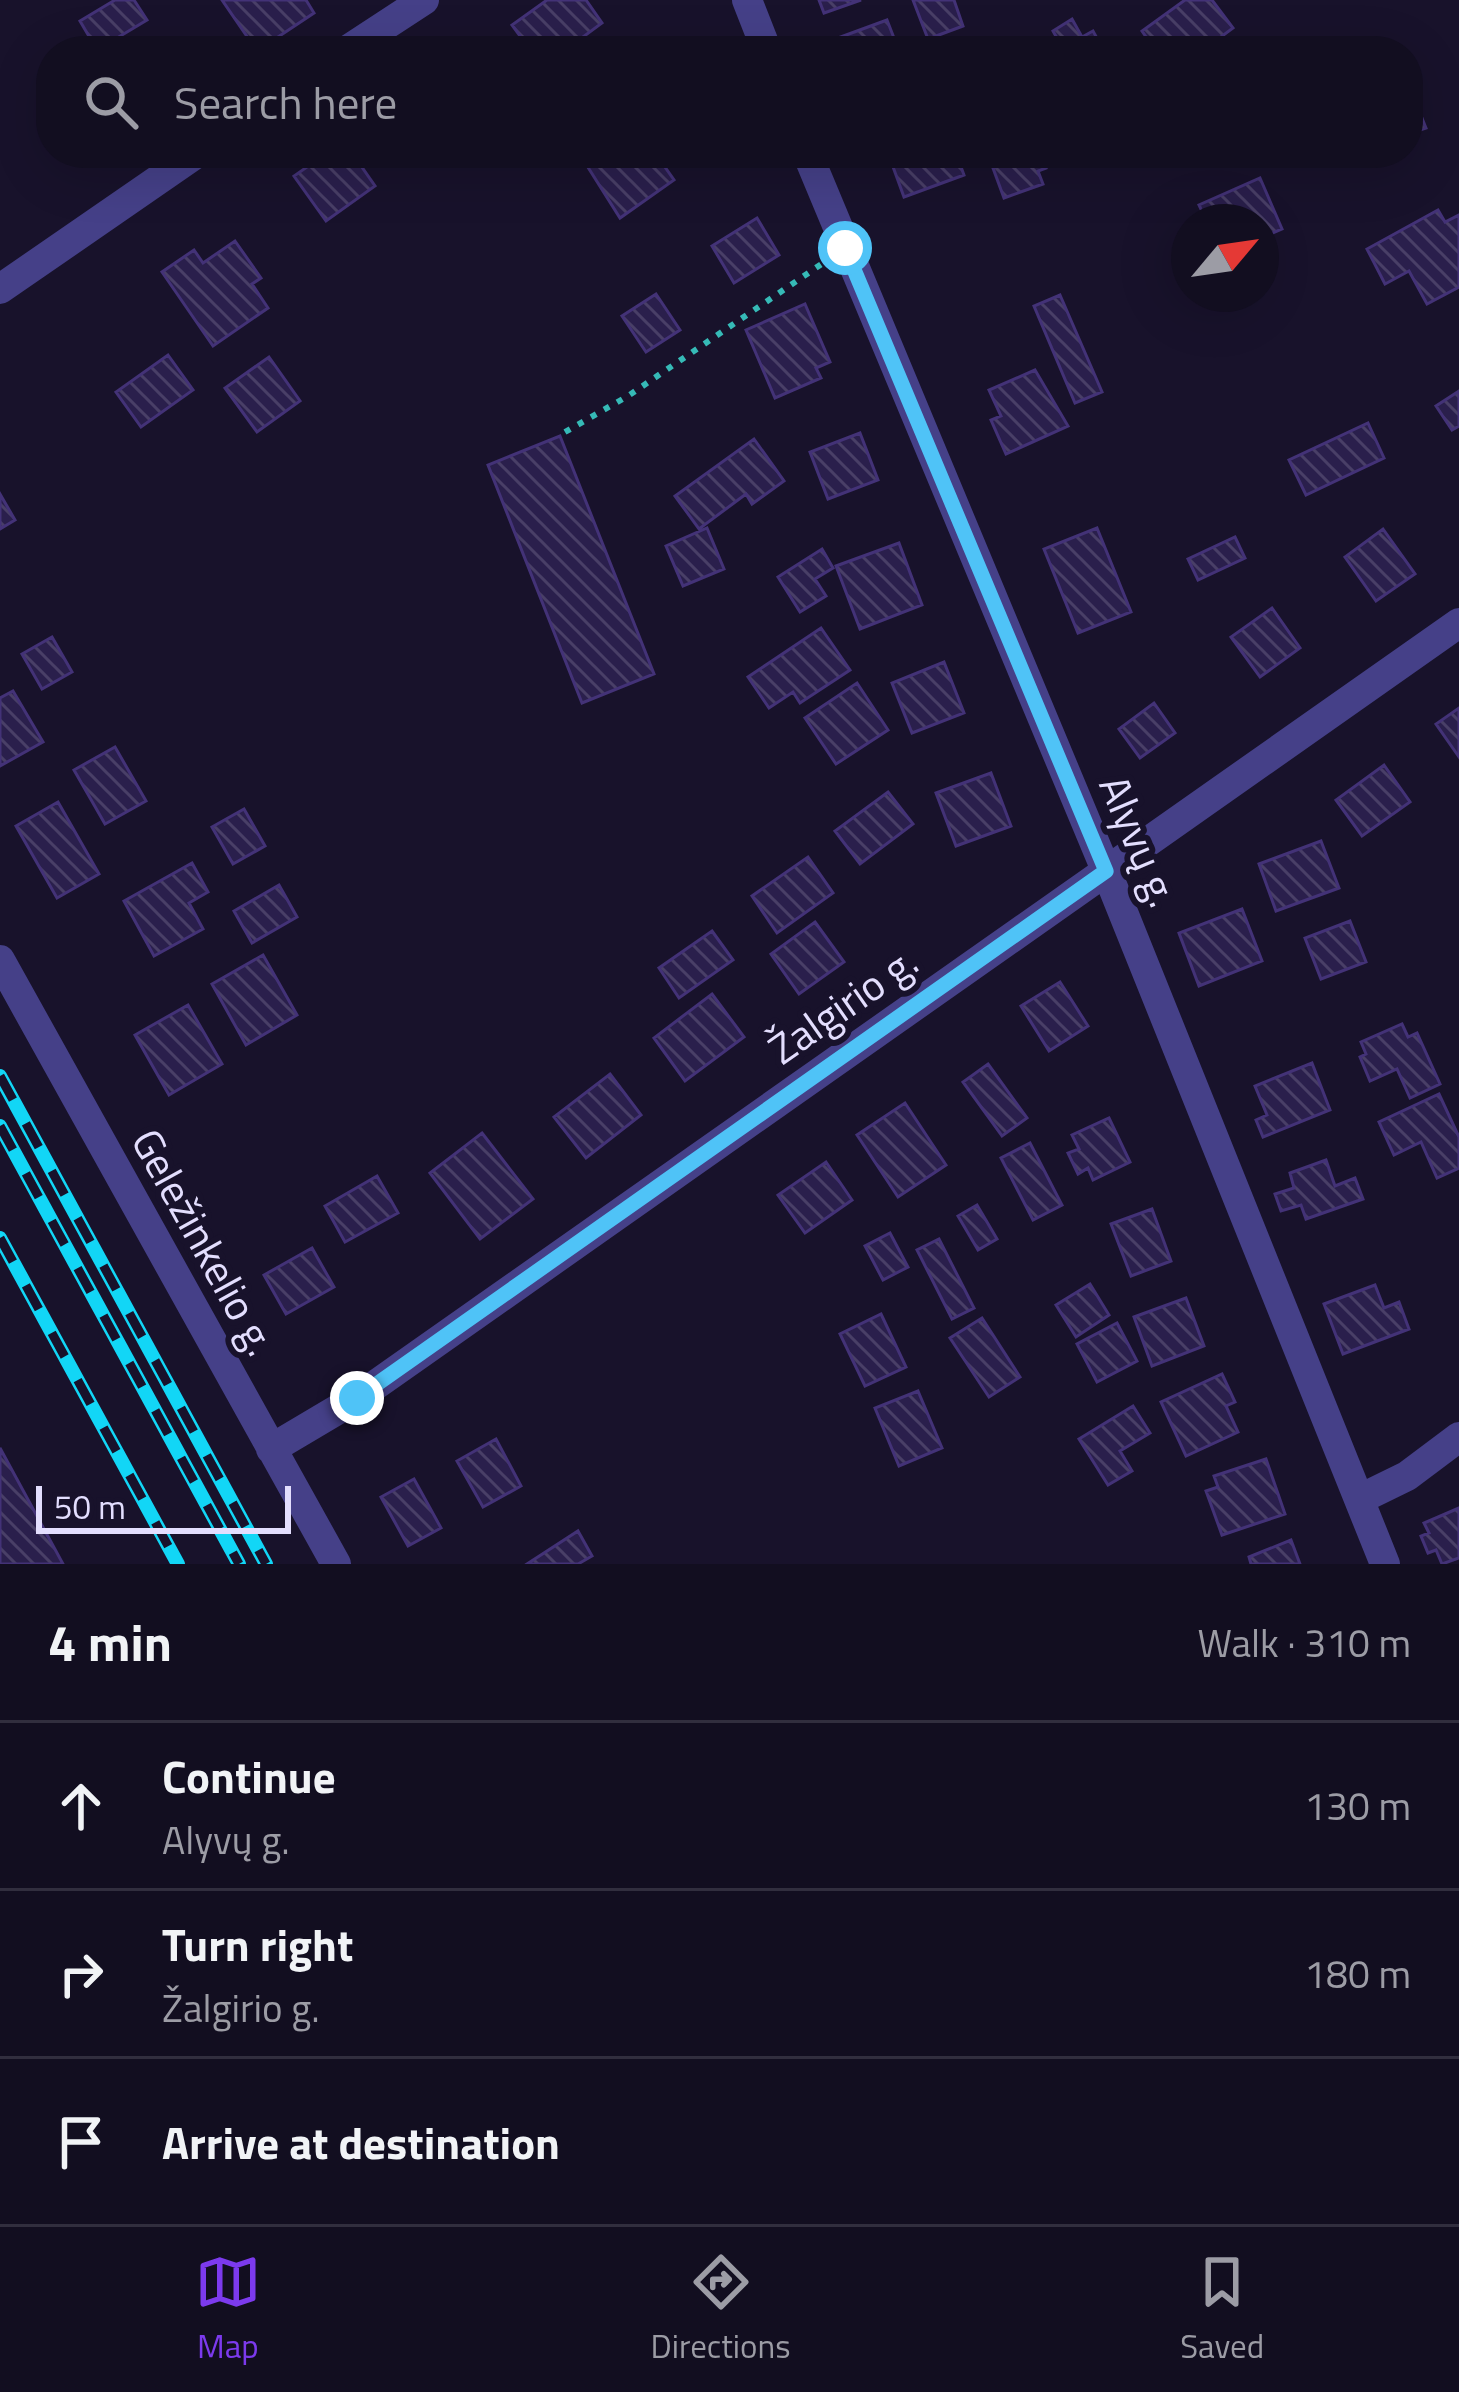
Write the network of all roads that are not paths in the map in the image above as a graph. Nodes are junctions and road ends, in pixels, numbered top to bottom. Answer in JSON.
{"nodes":[{"id":1,"x":424,"y":0,"type":"edge"},
{"id":2,"x":747,"y":0,"type":"edge"},
{"id":3,"x":369,"y":36,"type":"edge"},
{"id":4,"x":761,"y":36,"type":"edge"},
{"id":5,"x":175,"y":168,"type":"edge"},
{"id":6,"x":813,"y":168,"type":"edge"},
{"id":7,"x":0,"y":289,"type":"edge"},
{"id":8,"x":1459,"y":623,"type":"edge"},
{"id":9,"x":1106,"y":871,"type":"junction"},
{"id":10,"x":0,"y":960,"type":"edge"},
{"id":11,"x":1459,"y":1437,"type":"edge"},
{"id":12,"x":271,"y":1449,"type":"junction"},
{"id":13,"x":1360,"y":1499,"type":"junction"},
{"id":14,"x":336,"y":1564,"type":"edge"},
{"id":15,"x":1385,"y":1564,"type":"edge"}],
"edges":[{"from":1,"to":3,"type":"street"},
{"from":2,"to":4,"type":"street"},
{"from":5,"to":7,"type":"street"},
{"from":6,"to":9,"type":"street","name":"Alyvų g."},
{"from":8,"to":9,"type":"street","name":"Žalgirio g."},
{"from":9,"to":12,"type":"street","name":"Žalgirio g."},
{"from":9,"to":13,"type":"street","name":"Alyvų g."},
{"from":10,"to":12,"type":"street","name":"Geležinkelio g."},
{"from":11,"to":13,"type":"street"},
{"from":12,"to":14,"type":"street","name":"Geležinkelio g."},
{"from":13,"to":15,"type":"street","name":"Alyvų g."}]}
